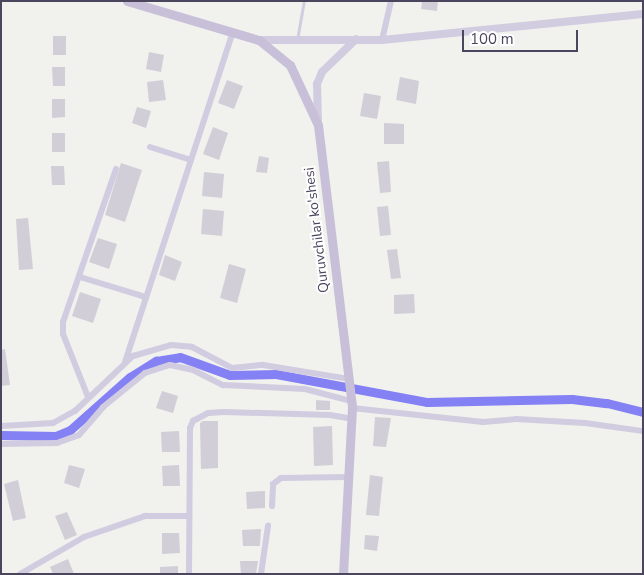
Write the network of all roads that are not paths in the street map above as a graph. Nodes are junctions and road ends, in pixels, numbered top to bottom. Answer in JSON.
{"nodes":[{"id":1,"x":127,"y":1,"type":"edge"},
{"id":2,"x":304,"y":1,"type":"edge"},
{"id":3,"x":391,"y":1,"type":"edge"},
{"id":4,"x":643,"y":14,"type":"edge"},
{"id":5,"x":233,"y":32,"type":"junction"},
{"id":6,"x":356,"y":39,"type":"junction"},
{"id":7,"x":259,"y":40,"type":"junction"},
{"id":8,"x":297,"y":40,"type":"junction"},
{"id":9,"x":382,"y":40,"type":"junction"},
{"id":10,"x":318,"y":125,"type":"junction"},
{"id":11,"x":150,"y":147,"type":"dead end"},
{"id":12,"x":191,"y":160,"type":"junction"},
{"id":13,"x":116,"y":170,"type":"dead end"},
{"id":14,"x":80,"y":278,"type":"junction"},
{"id":15,"x":146,"y":297,"type":"junction"},
{"id":16,"x":125,"y":363,"type":"junction"},
{"id":17,"x":349,"y":382,"type":"junction"},
{"id":18,"x":88,"y":397,"type":"junction"},
{"id":19,"x":352,"y":402,"type":"junction"},
{"id":20,"x":352,"y":419,"type":"junction"},
{"id":21,"x":1,"y":426,"type":"edge"},
{"id":22,"x":643,"y":431,"type":"edge"},
{"id":23,"x":1,"y":444,"type":"edge"},
{"id":24,"x":349,"y":477,"type":"junction"},
{"id":25,"x":272,"y":506,"type":"dead end"},
{"id":26,"x":189,"y":516,"type":"junction"},
{"id":27,"x":268,"y":526,"type":"dead end"},
{"id":28,"x":20,"y":574,"type":"edge"},
{"id":29,"x":189,"y":574,"type":"edge"},
{"id":30,"x":261,"y":574,"type":"edge"},
{"id":31,"x":343,"y":574,"type":"edge"}],
"edges":[{"from":1,"to":5,"type":"main road","name":"Quruvchilar ko'shesi"},
{"from":2,"to":8,"type":"lane"},
{"from":3,"to":9,"type":"street"},
{"from":4,"to":9,"type":"street"},
{"from":5,"to":7,"type":"main road","name":"Quruvchilar ko'shesi"},
{"from":5,"to":12,"type":"street"},
{"from":6,"to":8,"type":"street"},
{"from":6,"to":9,"type":"street"},
{"from":6,"to":10,"type":"street"},
{"from":7,"to":8,"type":"street"},
{"from":7,"to":10,"type":"main road","name":"Quruvchilar ko'shesi"},
{"from":10,"to":17,"type":"main road","name":"Quruvchilar ko'shesi"},
{"from":11,"to":12,"type":"street"},
{"from":12,"to":15,"type":"street"},
{"from":13,"to":14,"type":"street"},
{"from":14,"to":15,"type":"street"},
{"from":14,"to":18,"type":"street"},
{"from":15,"to":16,"type":"street"},
{"from":16,"to":17,"type":"street"},
{"from":16,"to":18,"type":"street"},
{"from":17,"to":19,"type":"main road","name":"Quruvchilar ko'shesi"},
{"from":18,"to":21,"type":"street"},
{"from":19,"to":20,"type":"main road","name":"Quruvchilar ko'shesi"},
{"from":19,"to":22,"type":"street"},
{"from":19,"to":23,"type":"street"},
{"from":20,"to":24,"type":"main road","name":"Quruvchilar ko'shesi"},
{"from":20,"to":26,"type":"street"},
{"from":24,"to":25,"type":"street"},
{"from":24,"to":31,"type":"main road","name":"Quruvchilar ko'shesi"},
{"from":26,"to":28,"type":"street"},
{"from":26,"to":29,"type":"street"},
{"from":27,"to":30,"type":"street"}]}
